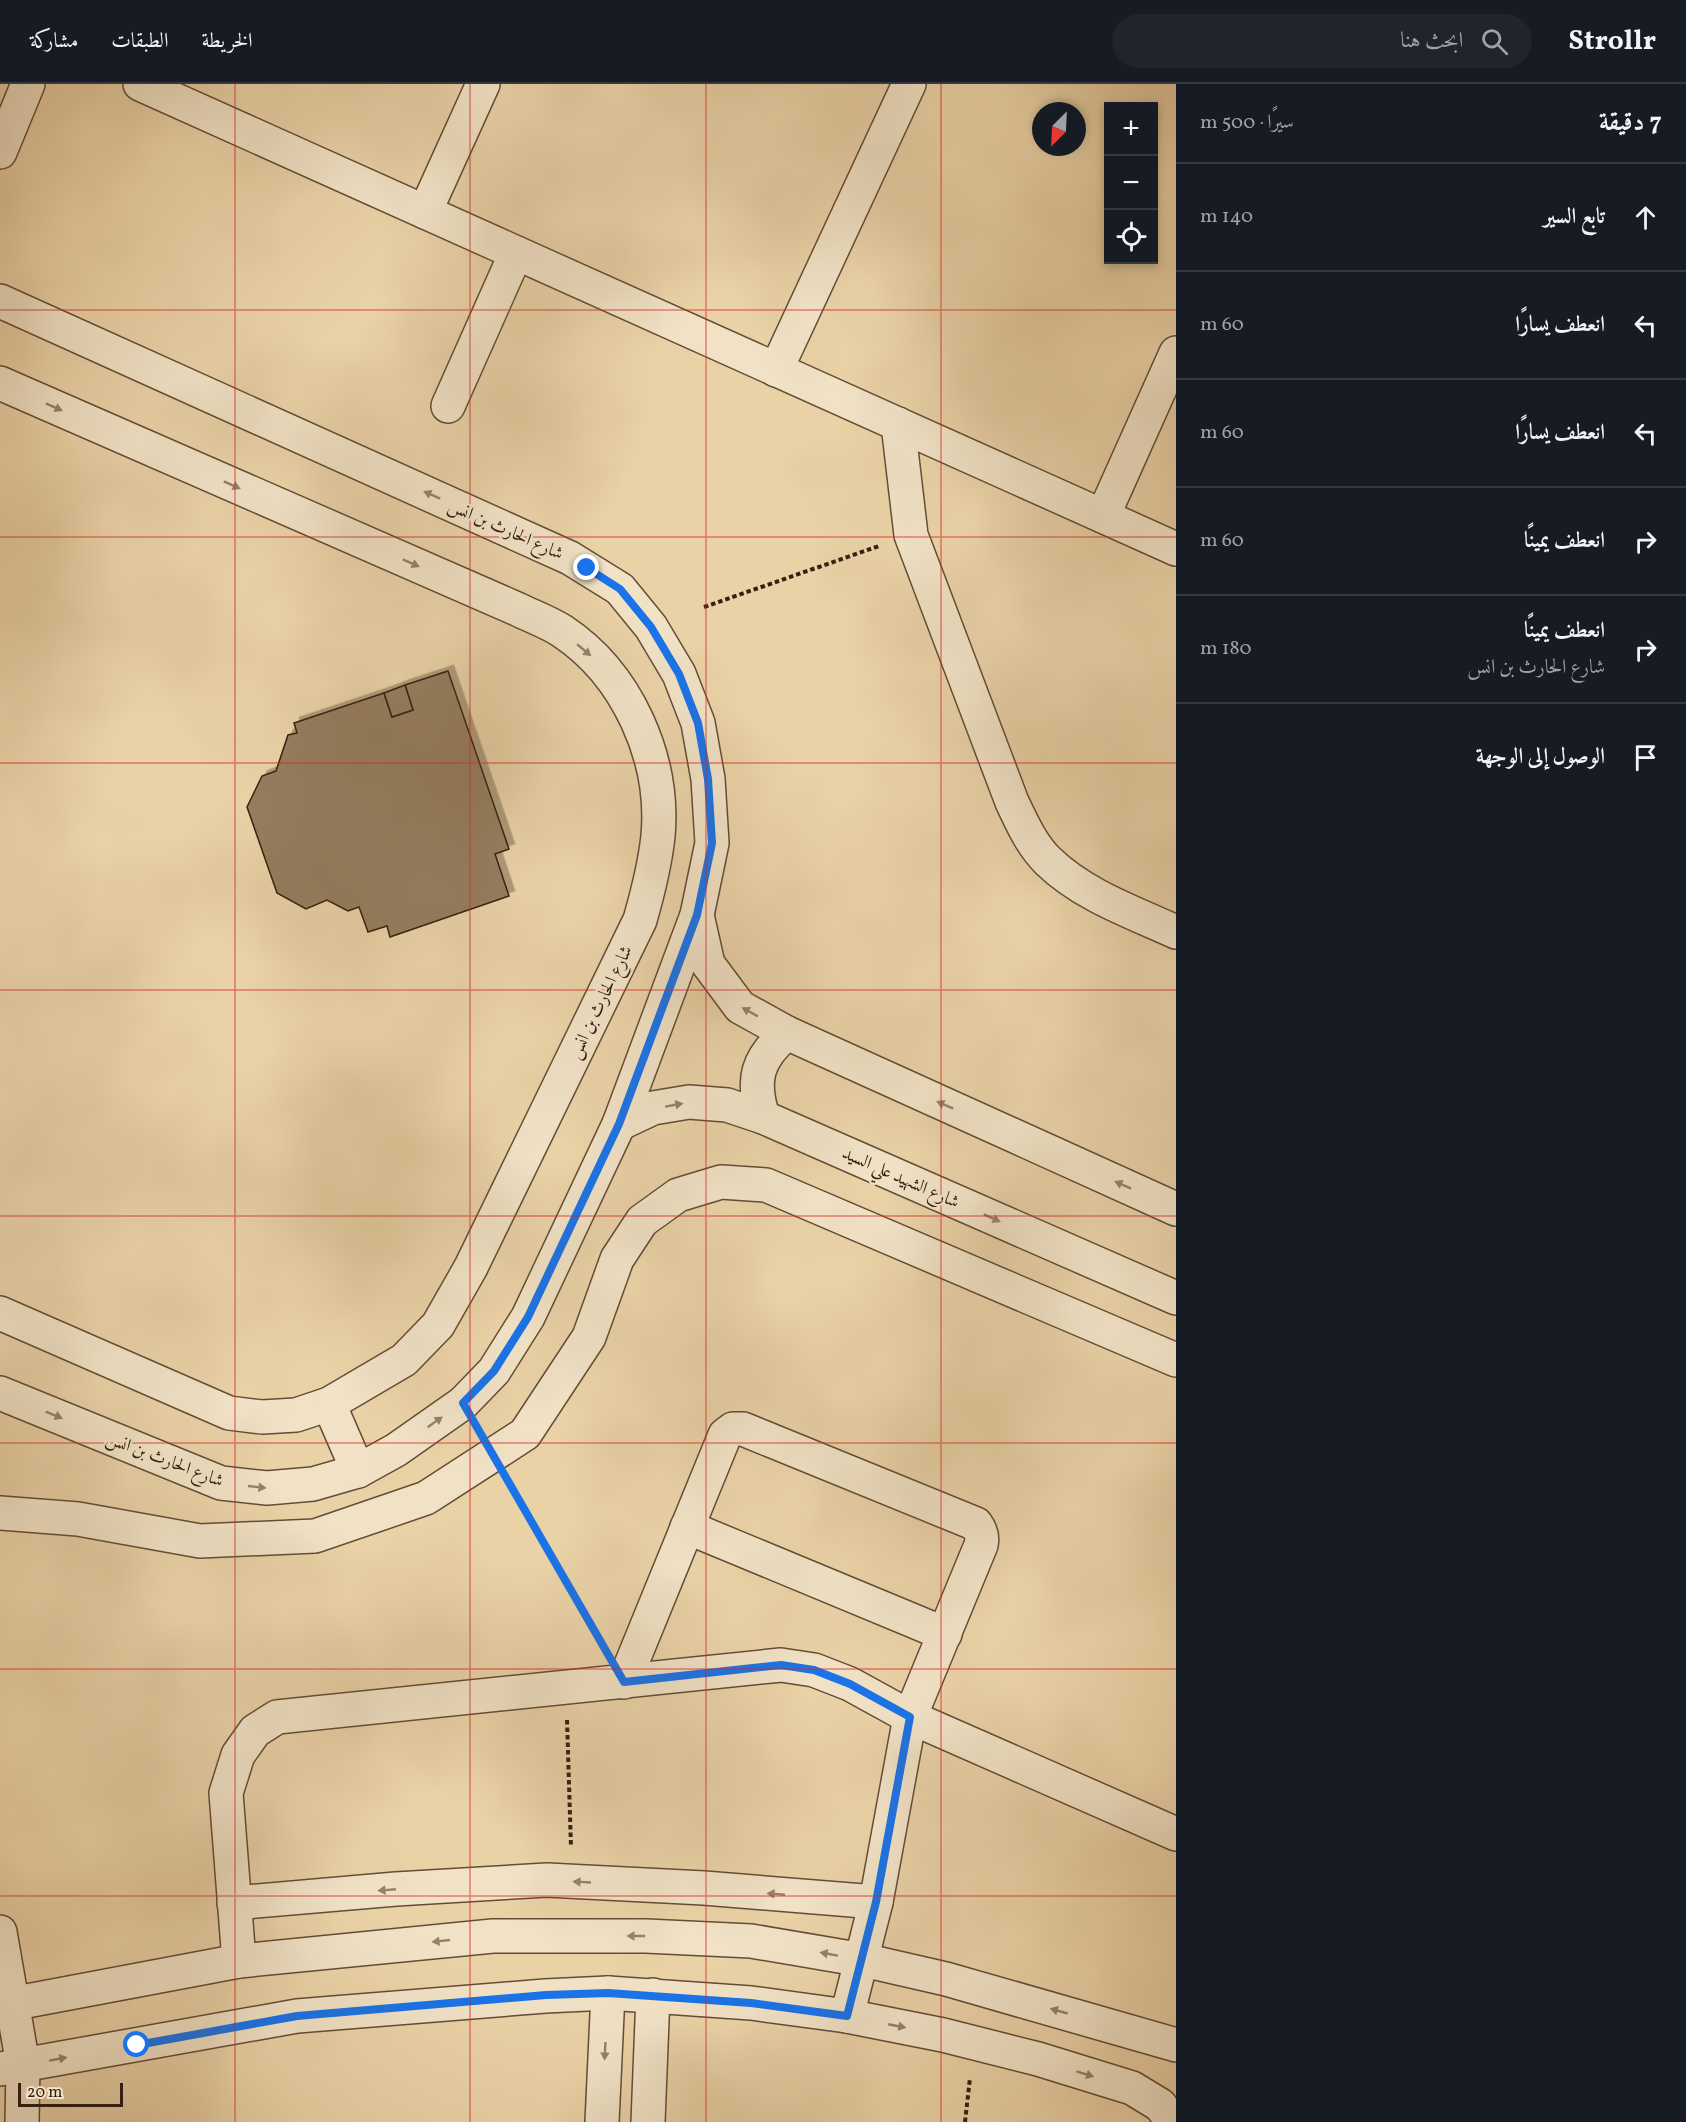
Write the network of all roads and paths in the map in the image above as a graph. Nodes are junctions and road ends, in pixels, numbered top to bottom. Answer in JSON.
{"nodes":[{"id":1,"x":28,"y":84,"type":"edge"},
{"id":2,"x":140,"y":84,"type":"edge"},
{"id":3,"x":483,"y":84,"type":"edge"},
{"id":4,"x":909,"y":84,"type":"edge"},
{"id":5,"x":0,"y":152,"type":"edge"},
{"id":6,"x":425,"y":212,"type":"junction"},
{"id":7,"x":516,"y":253,"type":"junction"},
{"id":8,"x":0,"y":301,"type":"edge"},
{"id":9,"x":1176,"y":352,"type":"edge"},
{"id":10,"x":776,"y":370,"type":"junction"},
{"id":11,"x":0,"y":383,"type":"edge"},
{"id":12,"x":448,"y":406,"type":"dead end"},
{"id":13,"x":898,"y":424,"type":"junction"},
{"id":14,"x":1103,"y":516,"type":"junction"},
{"id":15,"x":910,"y":535,"type":"junction"},
{"id":16,"x":1176,"y":549,"type":"edge"},
{"id":17,"x":704,"y":607,"type":"dead end"},
{"id":18,"x":697,"y":915,"type":"junction"},
{"id":19,"x":1176,"y":932,"type":"edge"},
{"id":20,"x":787,"y":1033,"type":"junction"},
{"id":21,"x":763,"y":1117,"type":"junction"},
{"id":22,"x":619,"y":1124,"type":"junction"},
{"id":23,"x":1176,"y":1209,"type":"edge"},
{"id":24,"x":1176,"y":1299,"type":"edge"},
{"id":25,"x":0,"y":1313,"type":"edge"},
{"id":26,"x":1176,"y":1360,"type":"edge"},
{"id":27,"x":0,"y":1393,"type":"edge"},
{"id":28,"x":329,"y":1404,"type":"junction"},
{"id":29,"x":493,"y":1454,"type":"junction"},
{"id":30,"x":358,"y":1471,"type":"junction"},
{"id":31,"x":0,"y":1514,"type":"edge"},
{"id":32,"x":687,"y":1527,"type":"junction"},
{"id":33,"x":945,"y":1634,"type":"junction"},
{"id":34,"x":624,"y":1682,"type":"junction"},
{"id":35,"x":566,"y":1687,"type":"junction"},
{"id":36,"x":910,"y":1717,"type":"junction"},
{"id":37,"x":1176,"y":1834,"type":"edge"},
{"id":38,"x":572,"y":1881,"type":"junction"},
{"id":39,"x":876,"y":1902,"type":"junction"},
{"id":40,"x":234,"y":1903,"type":"junction"},
{"id":41,"x":0,"y":1932,"type":"edge"},
{"id":42,"x":862,"y":1960,"type":"junction"},
{"id":43,"x":239,"y":1961,"type":"junction"},
{"id":44,"x":608,"y":1993,"type":"junction"},
{"id":45,"x":653,"y":1995,"type":"junction"},
{"id":46,"x":7,"y":2005,"type":"edge"},
{"id":47,"x":847,"y":2016,"type":"junction"},
{"id":48,"x":973,"y":2043,"type":"junction"},
{"id":49,"x":1176,"y":2045,"type":"edge"},
{"id":50,"x":12,"y":2067,"type":"edge"},
{"id":51,"x":22,"y":2122,"type":"edge"},
{"id":52,"x":602,"y":2122,"type":"edge"},
{"id":53,"x":648,"y":2122,"type":"edge"},
{"id":54,"x":965,"y":2122,"type":"edge"},
{"id":55,"x":1173,"y":2122,"type":"edge"}],
"edges":[{"from":1,"to":5,"type":"street"},
{"from":2,"to":6,"type":"street"},
{"from":3,"to":6,"type":"street"},
{"from":4,"to":10,"type":"street"},
{"from":6,"to":7,"type":"street"},
{"from":7,"to":10,"type":"street"},
{"from":7,"to":12,"type":"street"},
{"from":18,"to":8,"type":"street","name":"شارع الحارث بن انس","one_way":true},
{"from":9,"to":14,"type":"street"},
{"from":10,"to":13,"type":"street"},
{"from":11,"to":28,"type":"street","name":"شارع الحارث بن انس","one_way":true},
{"from":13,"to":14,"type":"street"},
{"from":13,"to":15,"type":"street"},
{"from":14,"to":16,"type":"street"},
{"from":15,"to":17,"type":"path"},
{"from":15,"to":19,"type":"street"},
{"from":20,"to":18,"type":"street","one_way":true},
{"from":18,"to":22,"type":"street","name":"شارع الحارث بن انس"},
{"from":20,"to":21,"type":"street"},
{"from":23,"to":20,"type":"street","one_way":true},
{"from":22,"to":21,"type":"street","name":"شارع الشهيد علي السيد","one_way":true},
{"from":21,"to":24,"type":"street","name":"شارع الشهيد علي السيد","one_way":true},
{"from":30,"to":22,"type":"street","name":"شارع الحارث بن انس","one_way":true},
{"from":25,"to":28,"type":"street","name":"شارع الحارث بن انس"},
{"from":26,"to":29,"type":"street"},
{"from":27,"to":30,"type":"street","name":"شارع الحارث بن انس","one_way":true},
{"from":28,"to":30,"type":"street"},
{"from":29,"to":31,"type":"street"},
{"from":29,"to":34,"type":"path"},
{"from":32,"to":33,"type":"street"},
{"from":32,"to":33,"type":"street"},
{"from":32,"to":34,"type":"street"},
{"from":33,"to":36,"type":"street"},
{"from":34,"to":35,"type":"street"},
{"from":34,"to":36,"type":"street"},
{"from":35,"to":38,"type":"path"},
{"from":35,"to":40,"type":"street"},
{"from":36,"to":37,"type":"street"},
{"from":36,"to":39,"type":"street"},
{"from":39,"to":38,"type":"street","one_way":true},
{"from":38,"to":40,"type":"street","one_way":true},
{"from":39,"to":42,"type":"street"},
{"from":40,"to":43,"type":"street"},
{"from":41,"to":46,"type":"street"},
{"from":42,"to":43,"type":"street","one_way":true},
{"from":42,"to":47,"type":"street"},
{"from":49,"to":42,"type":"street","one_way":true},
{"from":43,"to":46,"type":"street"},
{"from":44,"to":45,"type":"street"},
{"from":50,"to":44,"type":"street","one_way":true},
{"from":44,"to":52,"type":"street","one_way":true},
{"from":45,"to":47,"type":"street"},
{"from":45,"to":53,"type":"street"},
{"from":46,"to":50,"type":"street"},
{"from":47,"to":48,"type":"street","one_way":true},
{"from":48,"to":54,"type":"path"},
{"from":48,"to":55,"type":"street","one_way":true},
{"from":50,"to":51,"type":"street"}]}
